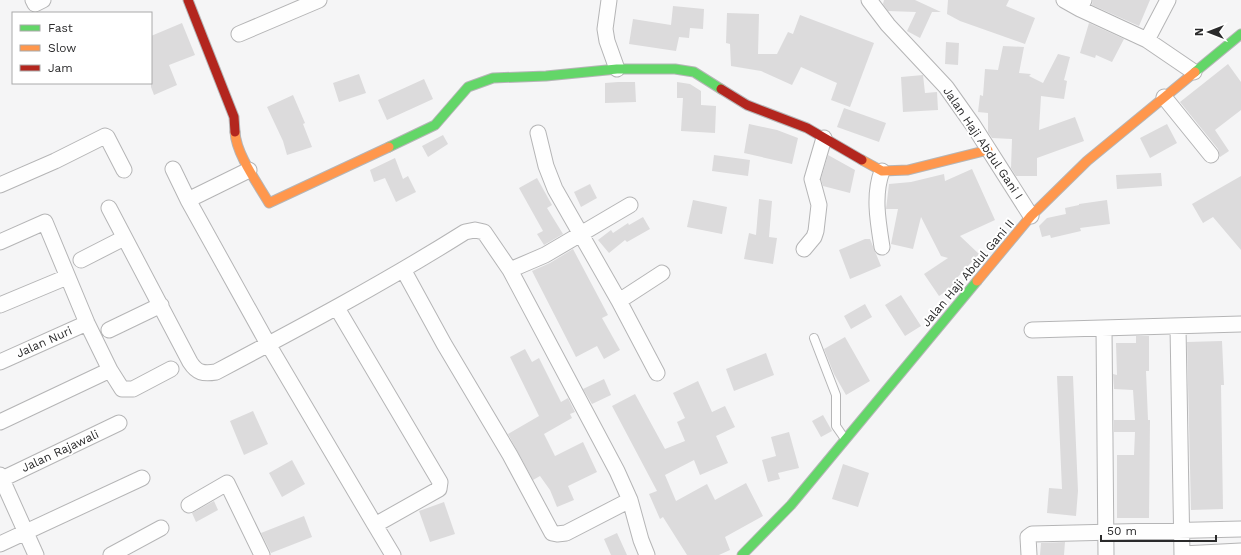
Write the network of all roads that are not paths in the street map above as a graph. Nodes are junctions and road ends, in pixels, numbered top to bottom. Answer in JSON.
{"nodes":[{"id":1,"x":33,"y":0,"type":"edge"},
{"id":2,"x":43,"y":0,"type":"edge"},
{"id":3,"x":188,"y":0,"type":"edge"},
{"id":4,"x":319,"y":0,"type":"edge"},
{"id":5,"x":609,"y":0,"type":"edge"},
{"id":6,"x":868,"y":0,"type":"edge"},
{"id":7,"x":1064,"y":0,"type":"edge"},
{"id":8,"x":1168,"y":0,"type":"edge"},
{"id":9,"x":1082,"y":4,"type":"edge"},
{"id":10,"x":239,"y":34,"type":"dead end"},
{"id":11,"x":1239,"y":39,"type":"edge"},
{"id":12,"x":1147,"y":40,"type":"junction"},
{"id":13,"x":617,"y":69,"type":"junction"},
{"id":14,"x":1194,"y":72,"type":"junction"},
{"id":15,"x":1164,"y":97,"type":"junction"},
{"id":16,"x":538,"y":133,"type":"dead end"},
{"id":17,"x":824,"y":138,"type":"junction"},
{"id":18,"x":988,"y":150,"type":"junction"},
{"id":19,"x":1211,"y":155,"type":"dead end"},
{"id":20,"x":173,"y":169,"type":"dead end"},
{"id":21,"x":124,"y":170,"type":"dead end"},
{"id":22,"x":249,"y":170,"type":"junction"},
{"id":23,"x":882,"y":171,"type":"junction"},
{"id":24,"x":0,"y":185,"type":"edge"},
{"id":25,"x":188,"y":200,"type":"junction"},
{"id":26,"x":630,"y":205,"type":"dead end"},
{"id":27,"x":109,"y":208,"type":"dead end"},
{"id":28,"x":1031,"y":216,"type":"junction"},
{"id":29,"x":580,"y":234,"type":"junction"},
{"id":30,"x":124,"y":238,"type":"junction"},
{"id":31,"x":0,"y":242,"type":"edge"},
{"id":32,"x":882,"y":247,"type":"dead end"},
{"id":33,"x":804,"y":249,"type":"dead end"},
{"id":34,"x":81,"y":260,"type":"dead end"},
{"id":35,"x":510,"y":270,"type":"junction"},
{"id":36,"x":404,"y":271,"type":"junction"},
{"id":37,"x":662,"y":273,"type":"dead end"},
{"id":38,"x":67,"y":277,"type":"junction"},
{"id":39,"x":619,"y":301,"type":"junction"},
{"id":40,"x":0,"y":305,"type":"edge"},
{"id":41,"x":161,"y":305,"type":"junction"},
{"id":42,"x":337,"y":308,"type":"junction"},
{"id":43,"x":87,"y":323,"type":"junction"},
{"id":44,"x":1241,"y":324,"type":"edge"},
{"id":45,"x":1178,"y":327,"type":"junction"},
{"id":46,"x":1104,"y":328,"type":"junction"},
{"id":47,"x":109,"y":330,"type":"dead end"},
{"id":48,"x":1032,"y":330,"type":"dead end"},
{"id":49,"x":814,"y":338,"type":"dead end"},
{"id":50,"x":268,"y":344,"type":"junction"},
{"id":51,"x":0,"y":362,"type":"edge"},
{"id":52,"x":110,"y":370,"type":"junction"},
{"id":53,"x":171,"y":370,"type":"dead end"},
{"id":54,"x":656,"y":373,"type":"dead end"},
{"id":55,"x":0,"y":422,"type":"edge"},
{"id":56,"x":119,"y":423,"type":"dead end"},
{"id":57,"x":845,"y":439,"type":"junction"},
{"id":58,"x":0,"y":478,"type":"edge"},
{"id":59,"x":142,"y":478,"type":"dead end"},
{"id":60,"x":630,"y":500,"type":"junction"},
{"id":61,"x":189,"y":505,"type":"dead end"},
{"id":62,"x":375,"y":525,"type":"junction"},
{"id":63,"x":161,"y":528,"type":"dead end"},
{"id":64,"x":1241,"y":529,"type":"edge"},
{"id":65,"x":1182,"y":530,"type":"junction"},
{"id":66,"x":1106,"y":532,"type":"junction"},
{"id":67,"x":25,"y":533,"type":"junction"},
{"id":68,"x":0,"y":544,"type":"edge"},
{"id":69,"x":1241,"y":551,"type":"edge"},
{"id":70,"x":1182,"y":554,"type":"edge"},
{"id":71,"x":36,"y":555,"type":"edge"},
{"id":72,"x":111,"y":555,"type":"edge"},
{"id":73,"x":262,"y":555,"type":"edge"},
{"id":74,"x":393,"y":555,"type":"edge"},
{"id":75,"x":648,"y":555,"type":"edge"},
{"id":76,"x":742,"y":555,"type":"edge"},
{"id":77,"x":1029,"y":555,"type":"edge"},
{"id":78,"x":1106,"y":555,"type":"edge"}],
"edges":[{"from":1,"to":2,"type":"street"},
{"from":3,"to":22,"type":"street"},
{"from":4,"to":10,"type":"street"},
{"from":5,"to":13,"type":"street"},
{"from":6,"to":18,"type":"street","name":"Jalan Haji Abdul Gani I"},
{"from":7,"to":9,"type":"street"},
{"from":8,"to":12,"type":"street"},
{"from":9,"to":12,"type":"street"},
{"from":11,"to":14,"type":"street","name":"Jalan Haji Abdul Gani II"},
{"from":12,"to":14,"type":"street"},
{"from":13,"to":17,"type":"street"},
{"from":13,"to":22,"type":"street"},
{"from":14,"to":15,"type":"street","name":"Jalan Haji Abdul Gani II"},
{"from":15,"to":19,"type":"street"},
{"from":15,"to":28,"type":"street","name":"Jalan Haji Abdul Gani II"},
{"from":16,"to":29,"type":"street"},
{"from":17,"to":23,"type":"street"},
{"from":17,"to":33,"type":"street"},
{"from":18,"to":23,"type":"street"},
{"from":18,"to":28,"type":"street","name":"Jalan Haji Abdul Gani I"},
{"from":20,"to":25,"type":"street"},
{"from":21,"to":24,"type":"street"},
{"from":22,"to":25,"type":"street"},
{"from":23,"to":32,"type":"street"},
{"from":25,"to":50,"type":"street"},
{"from":26,"to":29,"type":"street"},
{"from":27,"to":30,"type":"street"},
{"from":28,"to":57,"type":"street","name":"Jalan Haji Abdul Gani II"},
{"from":29,"to":35,"type":"street"},
{"from":29,"to":39,"type":"street"},
{"from":30,"to":34,"type":"street"},
{"from":30,"to":41,"type":"street"},
{"from":31,"to":38,"type":"street"},
{"from":35,"to":36,"type":"street"},
{"from":35,"to":60,"type":"street"},
{"from":36,"to":42,"type":"street"},
{"from":36,"to":60,"type":"street"},
{"from":37,"to":39,"type":"street"},
{"from":38,"to":40,"type":"street"},
{"from":38,"to":43,"type":"street"},
{"from":39,"to":54,"type":"street"},
{"from":41,"to":47,"type":"street"},
{"from":41,"to":50,"type":"street"},
{"from":42,"to":50,"type":"street"},
{"from":42,"to":62,"type":"street"},
{"from":43,"to":51,"type":"street","name":"Jalan Nuri"},
{"from":43,"to":52,"type":"street"},
{"from":44,"to":45,"type":"street"},
{"from":45,"to":46,"type":"street"},
{"from":45,"to":65,"type":"street"},
{"from":46,"to":48,"type":"street"},
{"from":46,"to":66,"type":"street"},
{"from":49,"to":57,"type":"lane"},
{"from":50,"to":62,"type":"street"},
{"from":52,"to":53,"type":"street"},
{"from":52,"to":55,"type":"street"},
{"from":56,"to":58,"type":"street","name":"Jalan Rajawali"},
{"from":57,"to":76,"type":"street","name":"Jalan Haji Abdul Gani II"},
{"from":58,"to":67,"type":"street"},
{"from":59,"to":67,"type":"street"},
{"from":60,"to":75,"type":"street"},
{"from":61,"to":73,"type":"street"},
{"from":62,"to":74,"type":"street"},
{"from":63,"to":72,"type":"street"},
{"from":64,"to":65,"type":"street"},
{"from":65,"to":66,"type":"street"},
{"from":65,"to":70,"type":"street"},
{"from":66,"to":77,"type":"street"},
{"from":66,"to":78,"type":"street"},
{"from":67,"to":68,"type":"street"},
{"from":67,"to":71,"type":"street"},
{"from":69,"to":70,"type":"street"}]}
